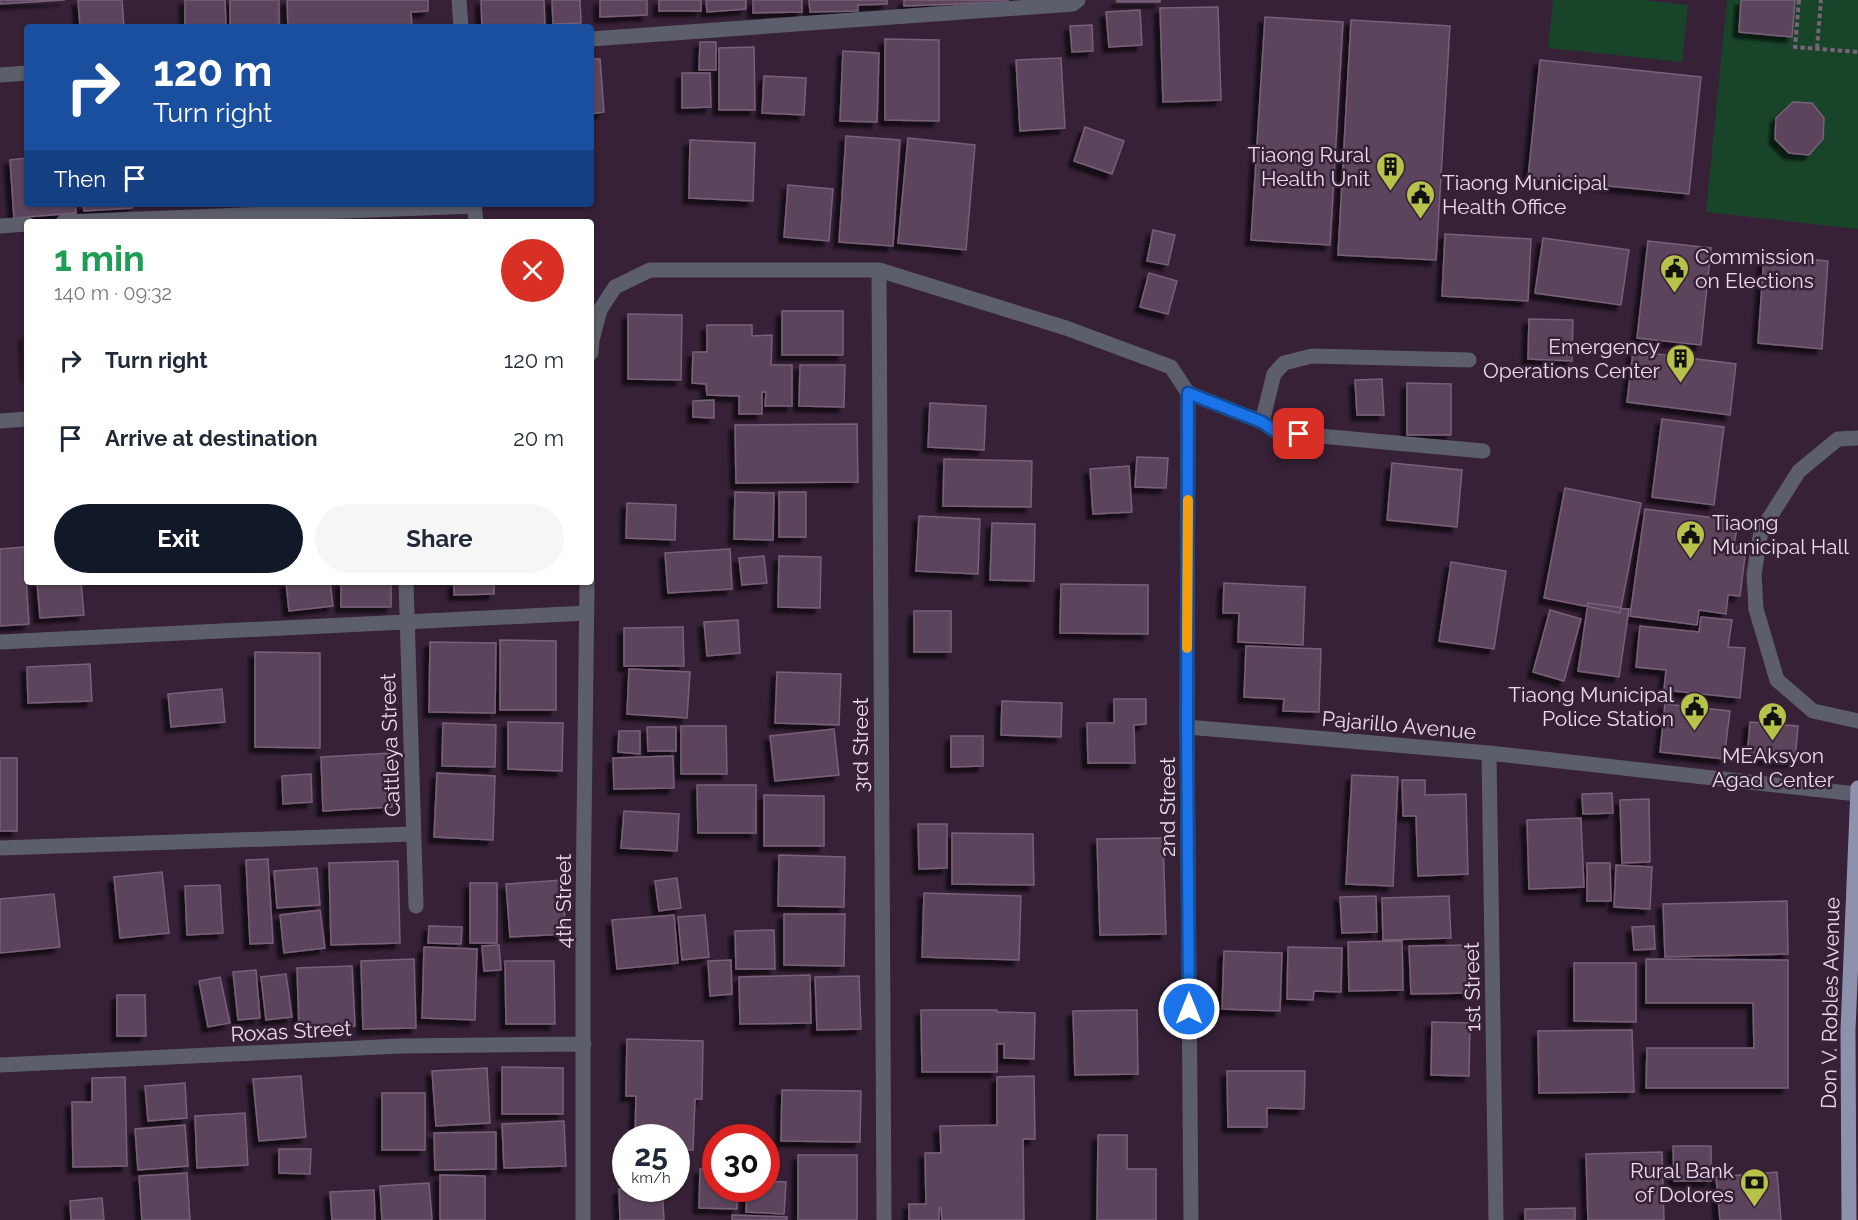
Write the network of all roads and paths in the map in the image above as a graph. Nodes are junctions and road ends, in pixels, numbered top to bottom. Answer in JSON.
{"nodes":[{"id":1,"x":459,"y":0,"type":"edge"},
{"id":2,"x":1799,"y":0,"type":"edge"},
{"id":3,"x":1821,"y":0,"type":"edge"},
{"id":4,"x":1076,"y":2,"type":"edge"},
{"id":5,"x":461,"y":24,"type":"edge"},
{"id":6,"x":594,"y":39,"type":"edge"},
{"id":7,"x":1817,"y":48,"type":"junction"},
{"id":8,"x":1858,"y":52,"type":"edge"},
{"id":9,"x":24,"y":73,"type":"edge"},
{"id":10,"x":0,"y":75,"type":"edge"},
{"id":11,"x":427,"y":207,"type":"edge"},
{"id":12,"x":136,"y":219,"type":"edge"},
{"id":13,"x":24,"y":224,"type":"edge"},
{"id":14,"x":0,"y":226,"type":"edge"},
{"id":15,"x":879,"y":270,"type":"junction"},
{"id":16,"x":594,"y":332,"type":"edge"},
{"id":17,"x":1469,"y":360,"type":"dead end"},
{"id":18,"x":1188,"y":393,"type":"junction"},
{"id":19,"x":24,"y":419,"type":"edge"},
{"id":20,"x":0,"y":421,"type":"edge"},
{"id":21,"x":1262,"y":422,"type":"junction"},
{"id":22,"x":1858,"y":438,"type":"edge"},
{"id":23,"x":1483,"y":451,"type":"dead end"},
{"id":24,"x":406,"y":585,"type":"edge"},
{"id":25,"x":587,"y":585,"type":"edge"},
{"id":26,"x":587,"y":613,"type":"junction"},
{"id":27,"x":407,"y":623,"type":"junction"},
{"id":28,"x":0,"y":642,"type":"edge"},
{"id":29,"x":1858,"y":721,"type":"edge"},
{"id":30,"x":1187,"y":727,"type":"junction"},
{"id":31,"x":1489,"y":753,"type":"junction"},
{"id":32,"x":1858,"y":791,"type":"edge"},
{"id":33,"x":413,"y":834,"type":"junction"},
{"id":34,"x":0,"y":848,"type":"edge"},
{"id":35,"x":416,"y":906,"type":"dead end"},
{"id":36,"x":584,"y":1044,"type":"junction"},
{"id":37,"x":0,"y":1065,"type":"edge"},
{"id":38,"x":583,"y":1220,"type":"edge"},
{"id":39,"x":884,"y":1220,"type":"edge"},
{"id":40,"x":1191,"y":1220,"type":"edge"},
{"id":41,"x":1496,"y":1220,"type":"edge"},
{"id":42,"x":1849,"y":1220,"type":"edge"}],
"edges":[{"from":1,"to":5,"type":"street"},
{"from":2,"to":7,"type":"path"},
{"from":3,"to":7,"type":"path"},
{"from":4,"to":6,"type":"street"},
{"from":7,"to":8,"type":"path"},
{"from":9,"to":10,"type":"street"},
{"from":11,"to":12,"type":"street"},
{"from":13,"to":14,"type":"street"},
{"from":15,"to":16,"type":"street"},
{"from":15,"to":18,"type":"street"},
{"from":15,"to":39,"type":"street","name":"3rd Street"},
{"from":17,"to":21,"type":"street"},
{"from":18,"to":21,"type":"street"},
{"from":18,"to":30,"type":"street","name":"2nd Street"},
{"from":19,"to":20,"type":"street"},
{"from":21,"to":23,"type":"street"},
{"from":22,"to":29,"type":"street"},
{"from":24,"to":27,"type":"street","name":"Cattleya Street"},
{"from":25,"to":26,"type":"street","name":"4th Street"},
{"from":26,"to":27,"type":"street"},
{"from":26,"to":36,"type":"street","name":"4th Street"},
{"from":27,"to":28,"type":"street"},
{"from":27,"to":33,"type":"street","name":"Cattleya Street"},
{"from":30,"to":31,"type":"street","name":"Pajarillo Avenue"},
{"from":30,"to":40,"type":"street","name":"2nd Street"},
{"from":31,"to":32,"type":"street","name":"Pajarillo Avenue"},
{"from":31,"to":41,"type":"street","name":"1st Street"},
{"from":32,"to":42,"type":"main road","name":"Don V. Robles Avenue"},
{"from":33,"to":34,"type":"street"},
{"from":33,"to":35,"type":"street","name":"Cattleya Street"},
{"from":36,"to":37,"type":"street","name":"Roxas Street"},
{"from":36,"to":38,"type":"street","name":"4th Street"}]}
